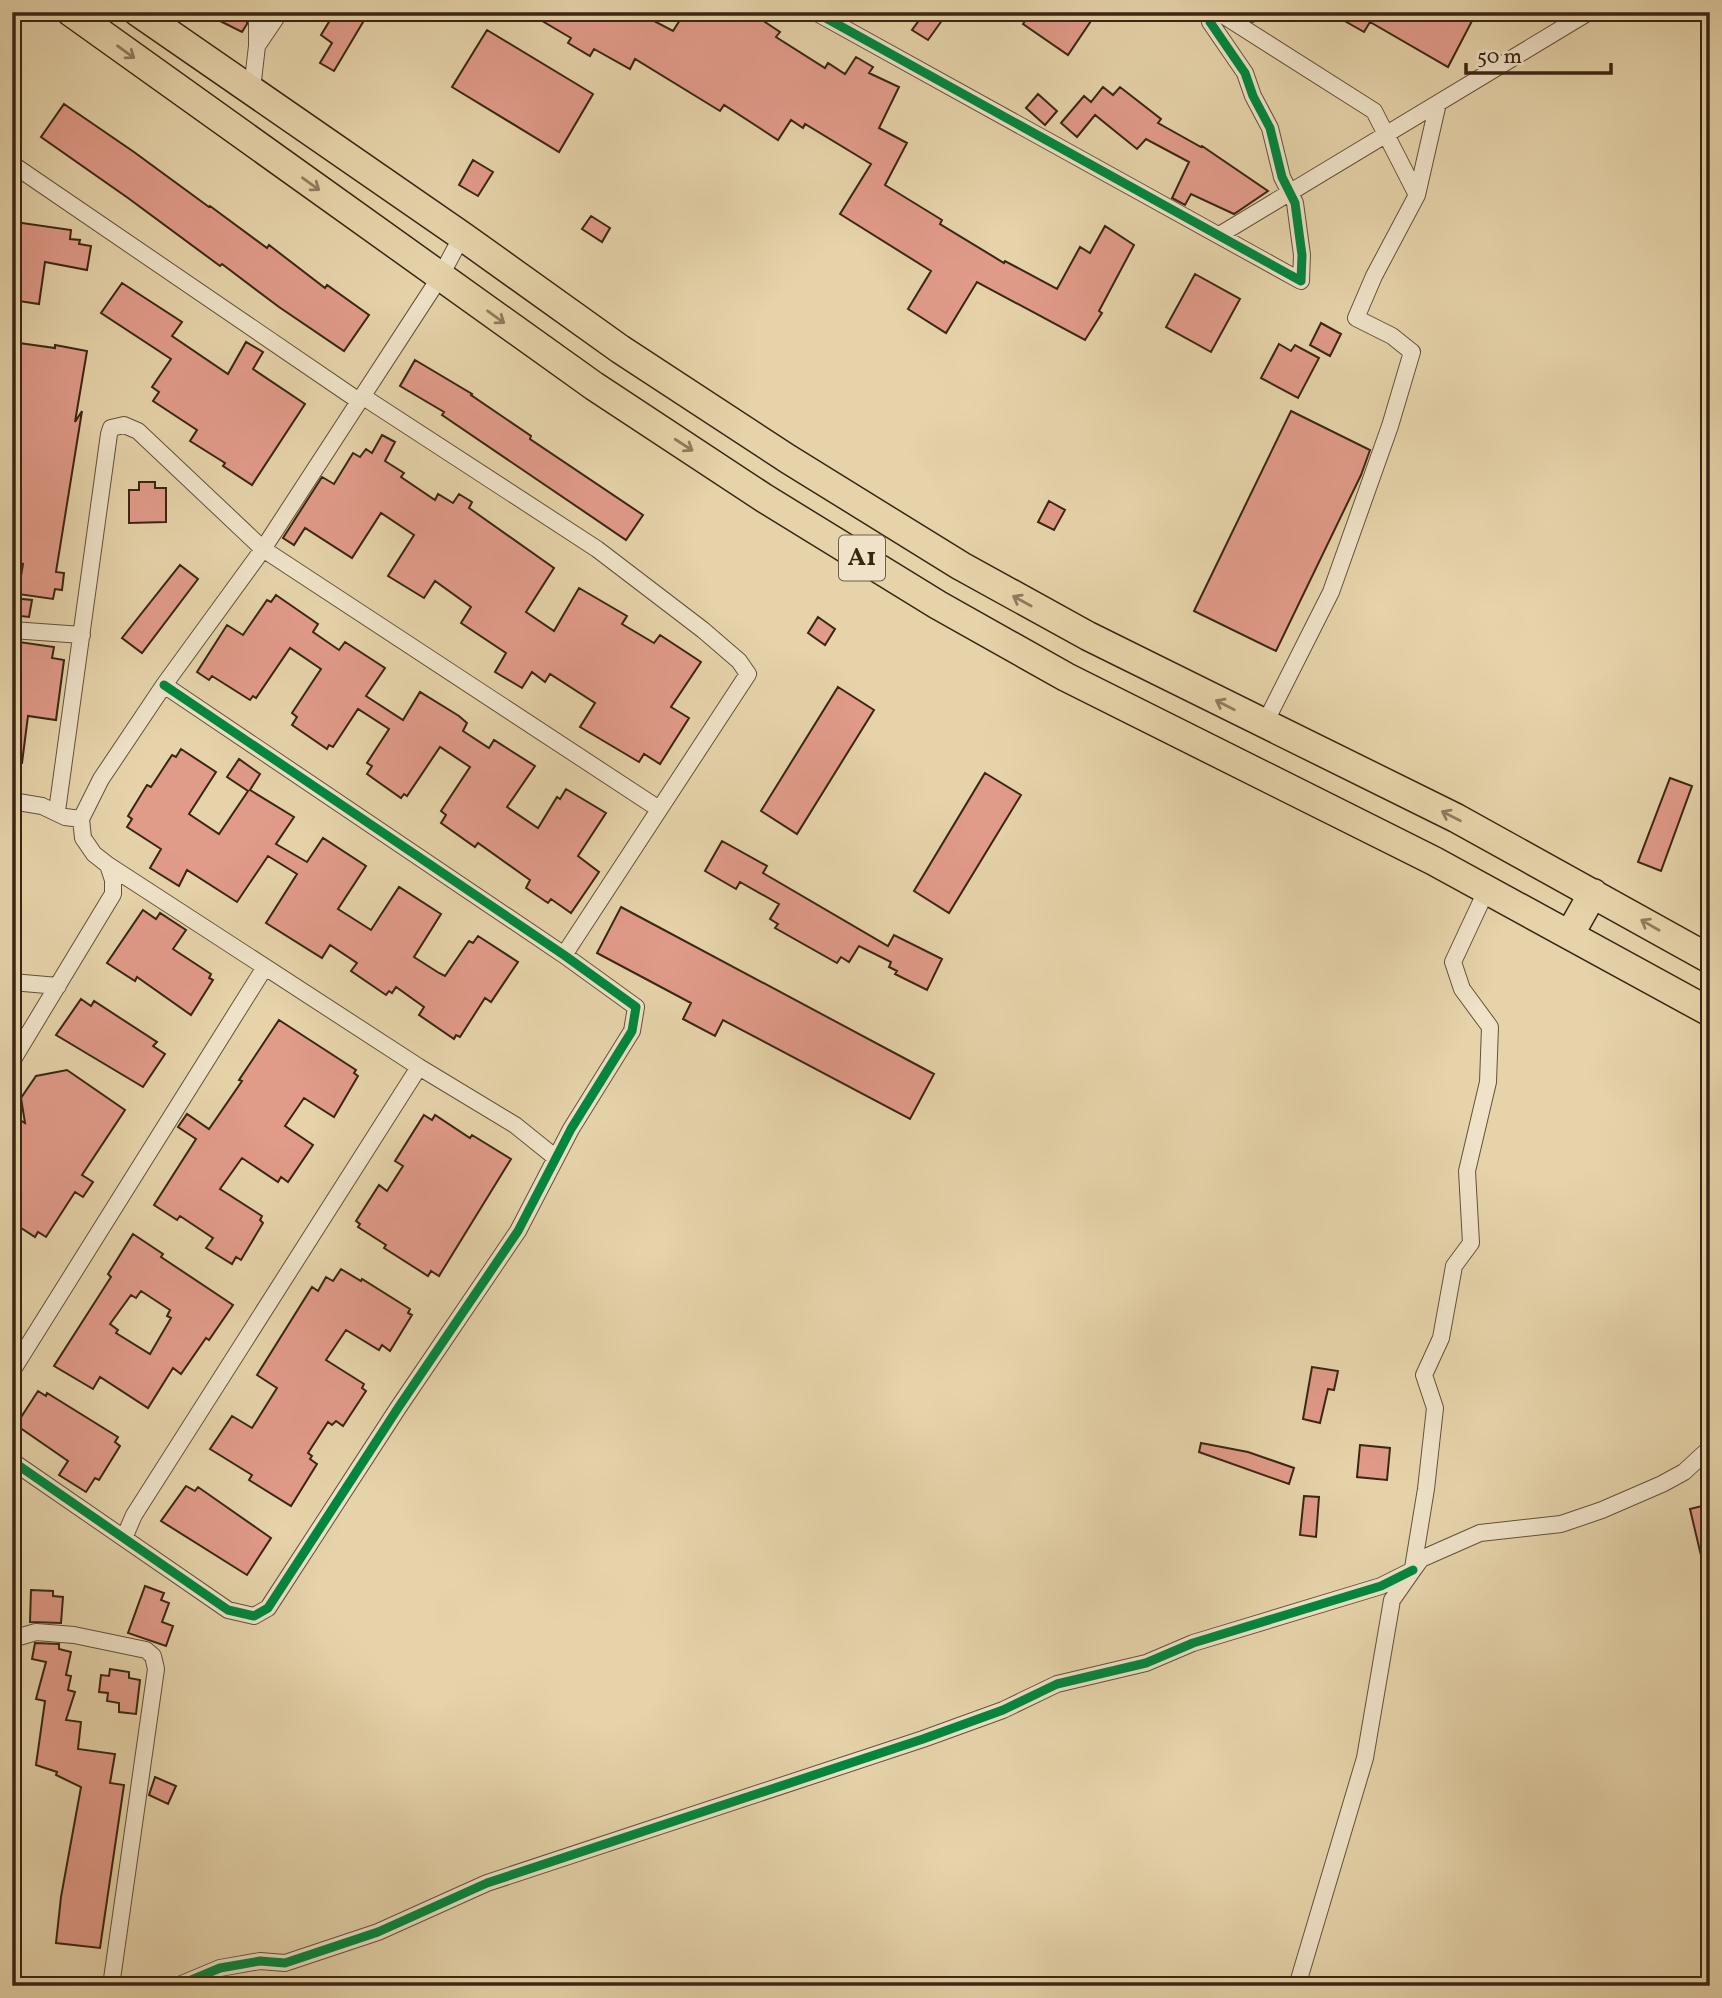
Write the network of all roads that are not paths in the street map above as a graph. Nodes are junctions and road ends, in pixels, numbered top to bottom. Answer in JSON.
{"nodes":[{"id":1,"x":71,"y":12,"type":"edge"},
{"id":2,"x":138,"y":12,"type":"edge"},
{"id":3,"x":257,"y":12,"type":"edge"},
{"id":4,"x":280,"y":12,"type":"edge"},
{"id":5,"x":815,"y":12,"type":"edge"},
{"id":6,"x":1209,"y":12,"type":"edge"},
{"id":7,"x":1218,"y":12,"type":"edge"},
{"id":8,"x":1243,"y":12,"type":"edge"},
{"id":9,"x":1254,"y":12,"type":"edge"},
{"id":10,"x":1589,"y":12,"type":"edge"},
{"id":11,"x":257,"y":46,"type":"junction"},
{"id":12,"x":252,"y":89,"type":"junction"},
{"id":13,"x":1438,"y":103,"type":"junction"},
{"id":14,"x":1386,"y":134,"type":"junction"},
{"id":15,"x":12,"y":164,"type":"edge"},
{"id":16,"x":1291,"y":192,"type":"junction"},
{"id":17,"x":1418,"y":195,"type":"junction"},
{"id":18,"x":1221,"y":234,"type":"junction"},
{"id":19,"x":462,"y":236,"type":"junction"},
{"id":20,"x":440,"y":276,"type":"junction"},
{"id":21,"x":361,"y":398,"type":"junction"},
{"id":22,"x":263,"y":549,"type":"junction"},
{"id":23,"x":12,"y":631,"type":"edge"},
{"id":24,"x":82,"y":635,"type":"junction"},
{"id":25,"x":164,"y":685,"type":"junction"},
{"id":26,"x":1264,"y":725,"type":"junction"},
{"id":27,"x":12,"y":802,"type":"edge"},
{"id":28,"x":659,"y":809,"type":"junction"},
{"id":29,"x":57,"y":811,"type":"junction"},
{"id":30,"x":81,"y":819,"type":"junction"},
{"id":31,"x":108,"y":865,"type":"junction"},
{"id":32,"x":1487,"y":890,"type":"junction"},
{"id":33,"x":1593,"y":892,"type":"junction"},
{"id":34,"x":1570,"y":934,"type":"junction"},
{"id":35,"x":564,"y":955,"type":"junction"},
{"id":36,"x":1710,"y":959,"type":"edge"},
{"id":37,"x":265,"y":968,"type":"junction"},
{"id":38,"x":12,"y":982,"type":"edge"},
{"id":39,"x":58,"y":986,"type":"junction"},
{"id":40,"x":1710,"y":1012,"type":"edge"},
{"id":41,"x":12,"y":1061,"type":"edge"},
{"id":42,"x":419,"y":1067,"type":"junction"},
{"id":43,"x":556,"y":1158,"type":"junction"},
{"id":44,"x":12,"y":1371,"type":"edge"},
{"id":45,"x":1710,"y":1448,"type":"edge"},
{"id":46,"x":12,"y":1461,"type":"edge"},
{"id":47,"x":124,"y":1538,"type":"junction"},
{"id":48,"x":1413,"y":1570,"type":"junction"},
{"id":49,"x":12,"y":1639,"type":"edge"},
{"id":50,"x":111,"y":1986,"type":"edge"},
{"id":51,"x":177,"y":1986,"type":"edge"},
{"id":52,"x":1297,"y":1986,"type":"edge"}],
"edges":[{"from":1,"to":20,"type":"highway","number":"A1","one_way":true},
{"from":2,"to":12,"type":"highway","number":"A1"},
{"from":3,"to":11,"type":"street"},
{"from":4,"to":11,"type":"street"},
{"from":5,"to":18,"type":"street"},
{"from":6,"to":16,"type":"street"},
{"from":7,"to":14,"type":"street"},
{"from":8,"to":9,"type":"street"},
{"from":10,"to":13,"type":"street"},
{"from":11,"to":12,"type":"street"},
{"from":12,"to":19,"type":"highway","number":"A1"},
{"from":13,"to":14,"type":"street"},
{"from":13,"to":17,"type":"street"},
{"from":14,"to":16,"type":"street"},
{"from":14,"to":17,"type":"street"},
{"from":15,"to":21,"type":"street"},
{"from":16,"to":18,"type":"street"},
{"from":16,"to":18,"type":"street"},
{"from":17,"to":26,"type":"street"},
{"from":19,"to":20,"type":"street"},
{"from":26,"to":19,"type":"highway","number":"A1","one_way":true},
{"from":20,"to":21,"type":"street"},
{"from":20,"to":32,"type":"highway","number":"A1","one_way":true},
{"from":21,"to":22,"type":"street"},
{"from":21,"to":28,"type":"street"},
{"from":22,"to":24,"type":"street"},
{"from":22,"to":25,"type":"street"},
{"from":22,"to":28,"type":"street"},
{"from":23,"to":24,"type":"street"},
{"from":24,"to":29,"type":"street"},
{"from":25,"to":30,"type":"street"},
{"from":25,"to":35,"type":"street"},
{"from":33,"to":26,"type":"highway","number":"A1","one_way":true},
{"from":27,"to":29,"type":"street"},
{"from":28,"to":35,"type":"street"},
{"from":29,"to":30,"type":"street"},
{"from":30,"to":31,"type":"street"},
{"from":31,"to":37,"type":"street"},
{"from":31,"to":39,"type":"street"},
{"from":32,"to":34,"type":"highway","number":"A1"},
{"from":32,"to":48,"type":"street"},
{"from":33,"to":34,"type":"highway"},
{"from":36,"to":33,"type":"highway","number":"A1","one_way":true},
{"from":34,"to":40,"type":"highway","number":"A1"},
{"from":35,"to":43,"type":"street"},
{"from":37,"to":42,"type":"street"},
{"from":37,"to":44,"type":"street"},
{"from":38,"to":39,"type":"street"},
{"from":39,"to":41,"type":"street"},
{"from":42,"to":43,"type":"street"},
{"from":42,"to":47,"type":"street"},
{"from":43,"to":47,"type":"street"},
{"from":45,"to":48,"type":"street"},
{"from":46,"to":47,"type":"street"},
{"from":48,"to":51,"type":"street"},
{"from":48,"to":52,"type":"street"},
{"from":49,"to":50,"type":"street"}]}
